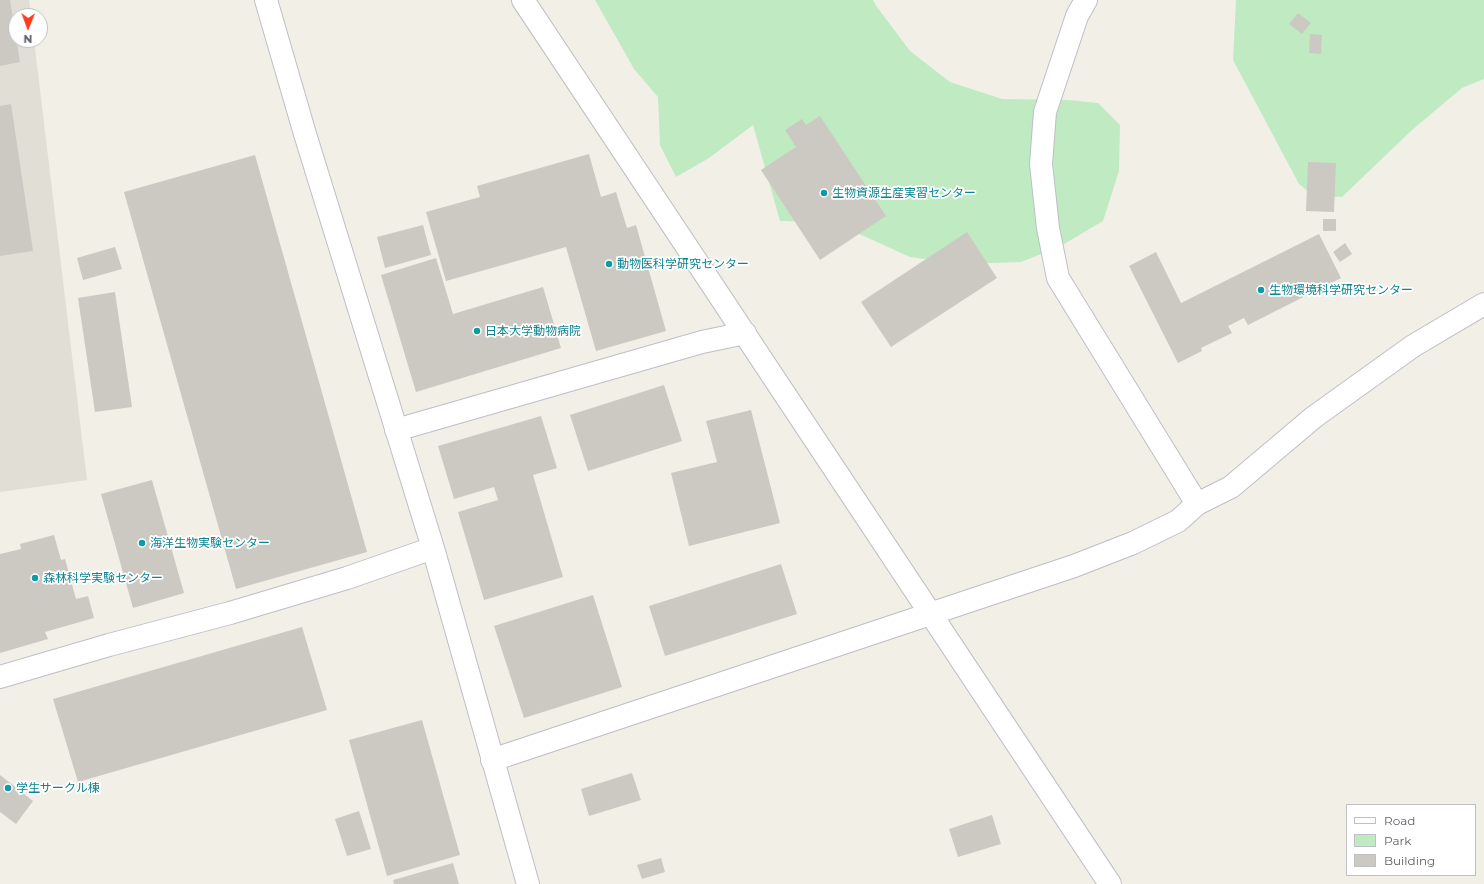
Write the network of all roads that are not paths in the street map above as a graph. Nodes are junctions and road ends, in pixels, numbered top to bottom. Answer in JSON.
{"nodes":[{"id":1,"x":266,"y":0,"type":"edge"},
{"id":2,"x":523,"y":0,"type":"edge"},
{"id":3,"x":1086,"y":0,"type":"edge"},
{"id":4,"x":1484,"y":304,"type":"edge"},
{"id":5,"x":745,"y":333,"type":"junction"},
{"id":6,"x":396,"y":430,"type":"junction"},
{"id":7,"x":1197,"y":504,"type":"junction"},
{"id":8,"x":433,"y":548,"type":"junction"},
{"id":9,"x":931,"y":613,"type":"junction"},
{"id":10,"x":0,"y":677,"type":"edge"},
{"id":11,"x":492,"y":760,"type":"junction"},
{"id":12,"x":528,"y":884,"type":"edge"},
{"id":13,"x":1110,"y":884,"type":"edge"}],
"edges":[{"from":1,"to":6,"type":"street"},
{"from":2,"to":5,"type":"street"},
{"from":3,"to":7,"type":"street"},
{"from":4,"to":7,"type":"street"},
{"from":5,"to":6,"type":"street"},
{"from":5,"to":9,"type":"street"},
{"from":6,"to":8,"type":"street"},
{"from":7,"to":9,"type":"street"},
{"from":8,"to":10,"type":"street"},
{"from":8,"to":11,"type":"street"},
{"from":9,"to":11,"type":"street"},
{"from":9,"to":13,"type":"street"},
{"from":11,"to":12,"type":"street"}]}
